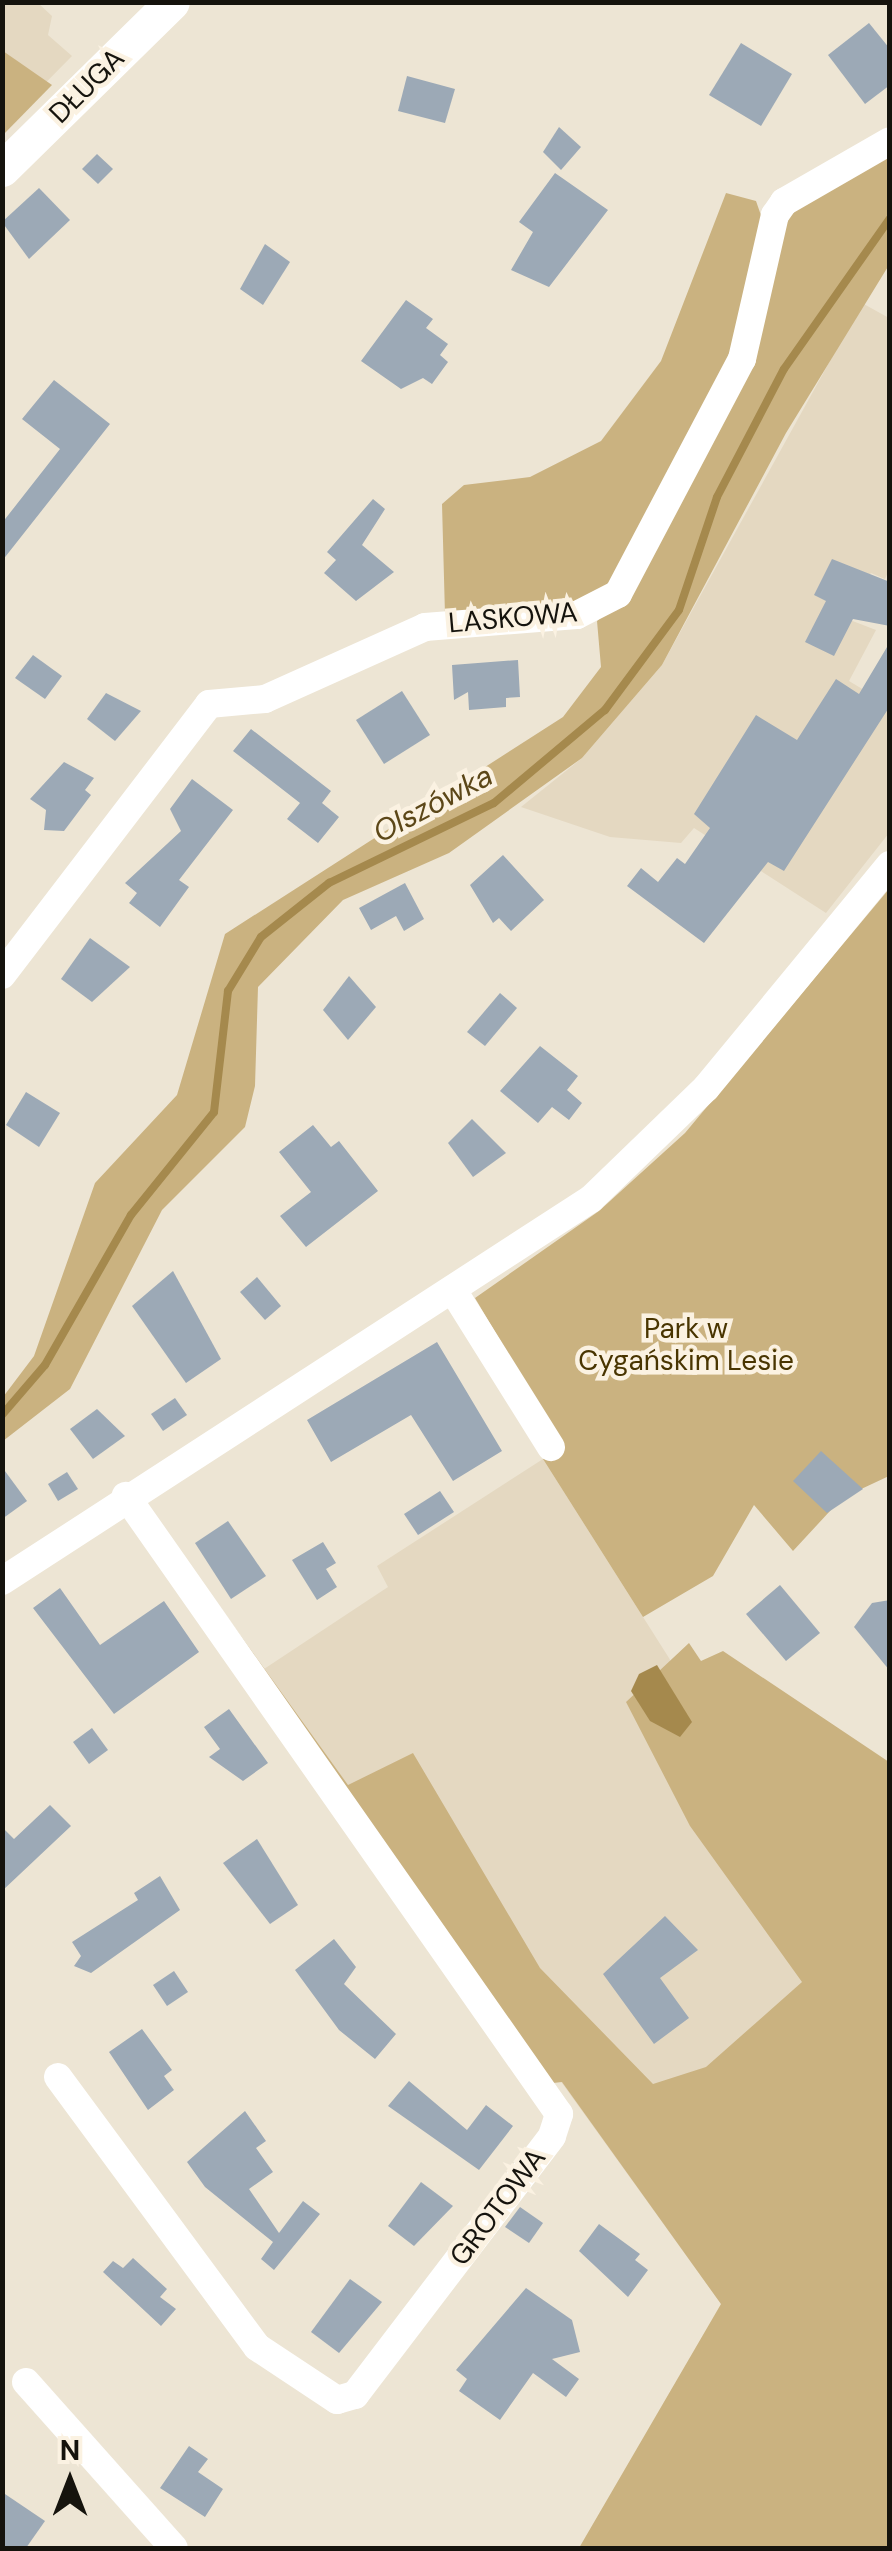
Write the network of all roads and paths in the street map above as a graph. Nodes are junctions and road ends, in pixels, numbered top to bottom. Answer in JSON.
{"nodes":[{"id":1,"x":172,"y":2,"type":"edge"},
{"id":2,"x":890,"y":142,"type":"edge"},
{"id":3,"x":2,"y":169,"type":"edge"},
{"id":4,"x":890,"y":865,"type":"edge"},
{"id":5,"x":2,"y":975,"type":"edge"},
{"id":6,"x":454,"y":1292,"type":"junction"},
{"id":7,"x":552,"y":1447,"type":"dead end"},
{"id":8,"x":126,"y":1496,"type":"junction"},
{"id":9,"x":2,"y":1581,"type":"edge"},
{"id":10,"x":58,"y":2077,"type":"dead end"},
{"id":11,"x":26,"y":2382,"type":"dead end"},
{"id":12,"x":174,"y":2548,"type":"edge"}],
"edges":[{"from":1,"to":3,"type":"street","name":"DŁUGA"},
{"from":2,"to":5,"type":"street","name":"LASKOWA"},
{"from":4,"to":6,"type":"street"},
{"from":6,"to":7,"type":"street"},
{"from":6,"to":8,"type":"street"},
{"from":8,"to":9,"type":"street"},
{"from":8,"to":10,"type":"street","name":"GROTOWA"},
{"from":11,"to":12,"type":"street"}]}
